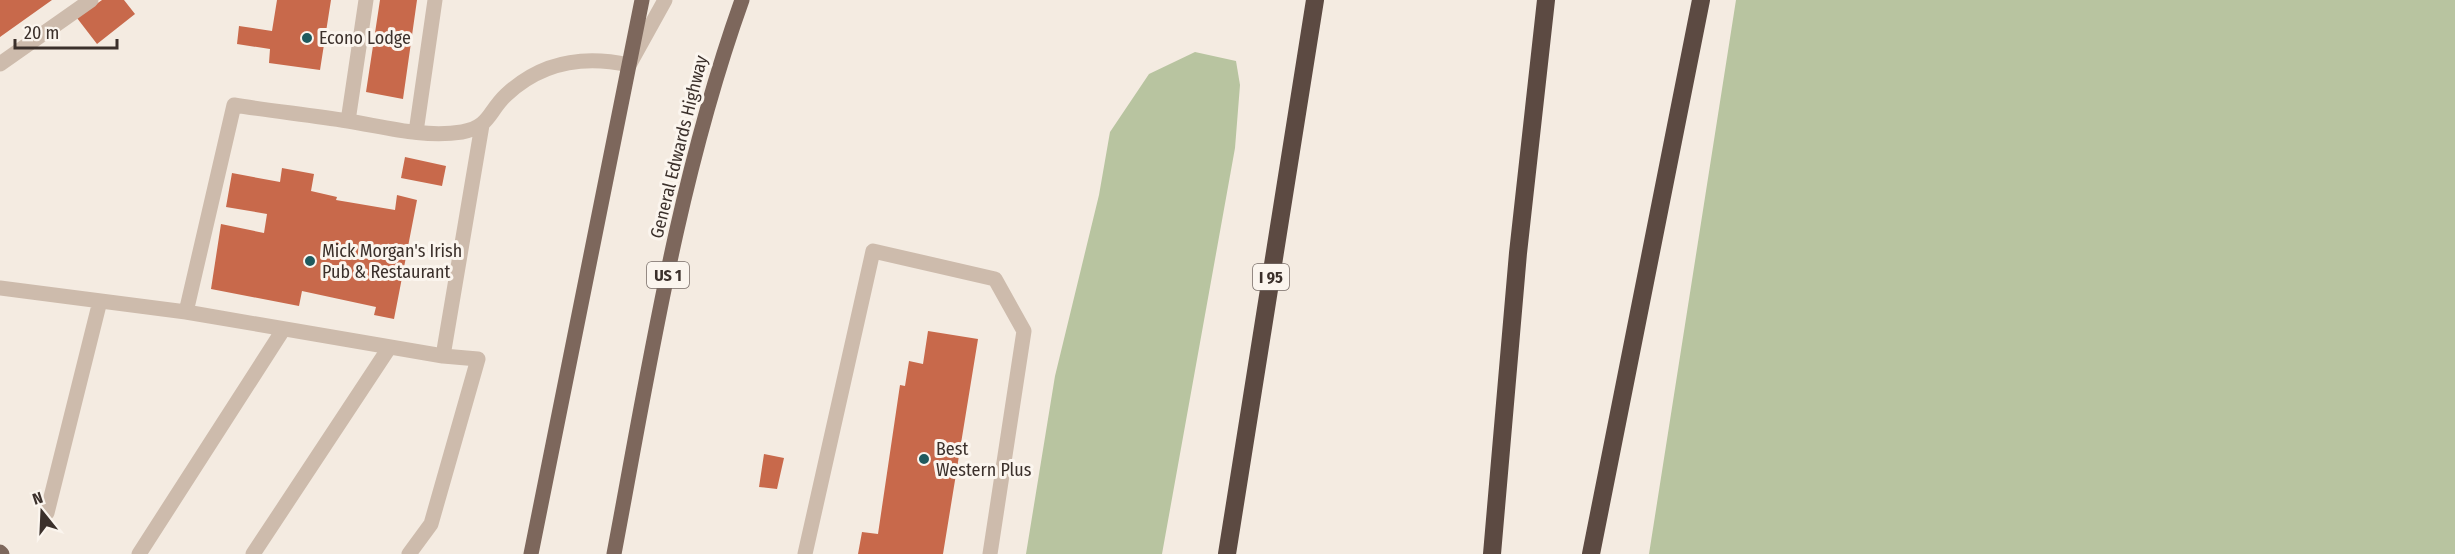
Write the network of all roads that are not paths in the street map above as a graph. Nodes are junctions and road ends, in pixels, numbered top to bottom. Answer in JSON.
{"nodes":[{"id":1,"x":91,"y":0,"type":"edge"},
{"id":2,"x":366,"y":0,"type":"edge"},
{"id":3,"x":435,"y":0,"type":"edge"},
{"id":4,"x":642,"y":0,"type":"edge"},
{"id":5,"x":664,"y":0,"type":"edge"},
{"id":6,"x":742,"y":0,"type":"edge"},
{"id":7,"x":1315,"y":0,"type":"edge"},
{"id":8,"x":1546,"y":0,"type":"edge"},
{"id":9,"x":1701,"y":0,"type":"edge"},
{"id":10,"x":0,"y":64,"type":"edge"},
{"id":11,"x":629,"y":65,"type":"junction"},
{"id":12,"x":348,"y":121,"type":"junction"},
{"id":13,"x":482,"y":125,"type":"junction"},
{"id":14,"x":416,"y":132,"type":"junction"},
{"id":15,"x":0,"y":288,"type":"edge"},
{"id":16,"x":100,"y":301,"type":"junction"},
{"id":17,"x":186,"y":312,"type":"junction"},
{"id":18,"x":284,"y":330,"type":"junction"},
{"id":19,"x":389,"y":348,"type":"junction"},
{"id":20,"x":442,"y":356,"type":"junction"},
{"id":21,"x":47,"y":513,"type":"dead end"},
{"id":22,"x":140,"y":554,"type":"edge"},
{"id":23,"x":253,"y":554,"type":"edge"},
{"id":24,"x":409,"y":554,"type":"edge"},
{"id":25,"x":531,"y":554,"type":"edge"},
{"id":26,"x":614,"y":554,"type":"edge"},
{"id":27,"x":805,"y":554,"type":"edge"},
{"id":28,"x":990,"y":554,"type":"edge"},
{"id":29,"x":1227,"y":554,"type":"edge"},
{"id":30,"x":1492,"y":554,"type":"edge"},
{"id":31,"x":1591,"y":554,"type":"edge"}],
"edges":[{"from":1,"to":10,"type":"lane"},
{"from":2,"to":12,"type":"lane"},
{"from":3,"to":14,"type":"lane"},
{"from":4,"to":11,"type":"main road"},
{"from":5,"to":11,"type":"lane"},
{"from":6,"to":26,"type":"main road","name":"General Edwards Highway","number":"US 1"},
{"from":7,"to":29,"type":"highway","number":"I 95"},
{"from":8,"to":30,"type":"highway"},
{"from":9,"to":31,"type":"highway"},
{"from":11,"to":13,"type":"lane"},
{"from":11,"to":25,"type":"main road"},
{"from":12,"to":14,"type":"lane"},
{"from":12,"to":17,"type":"lane"},
{"from":13,"to":14,"type":"lane"},
{"from":13,"to":20,"type":"lane"},
{"from":15,"to":16,"type":"lane"},
{"from":16,"to":17,"type":"lane"},
{"from":16,"to":21,"type":"lane"},
{"from":17,"to":18,"type":"lane"},
{"from":18,"to":19,"type":"lane"},
{"from":18,"to":22,"type":"lane"},
{"from":19,"to":20,"type":"lane"},
{"from":19,"to":23,"type":"lane"},
{"from":20,"to":24,"type":"lane"},
{"from":27,"to":28,"type":"lane"}]}
